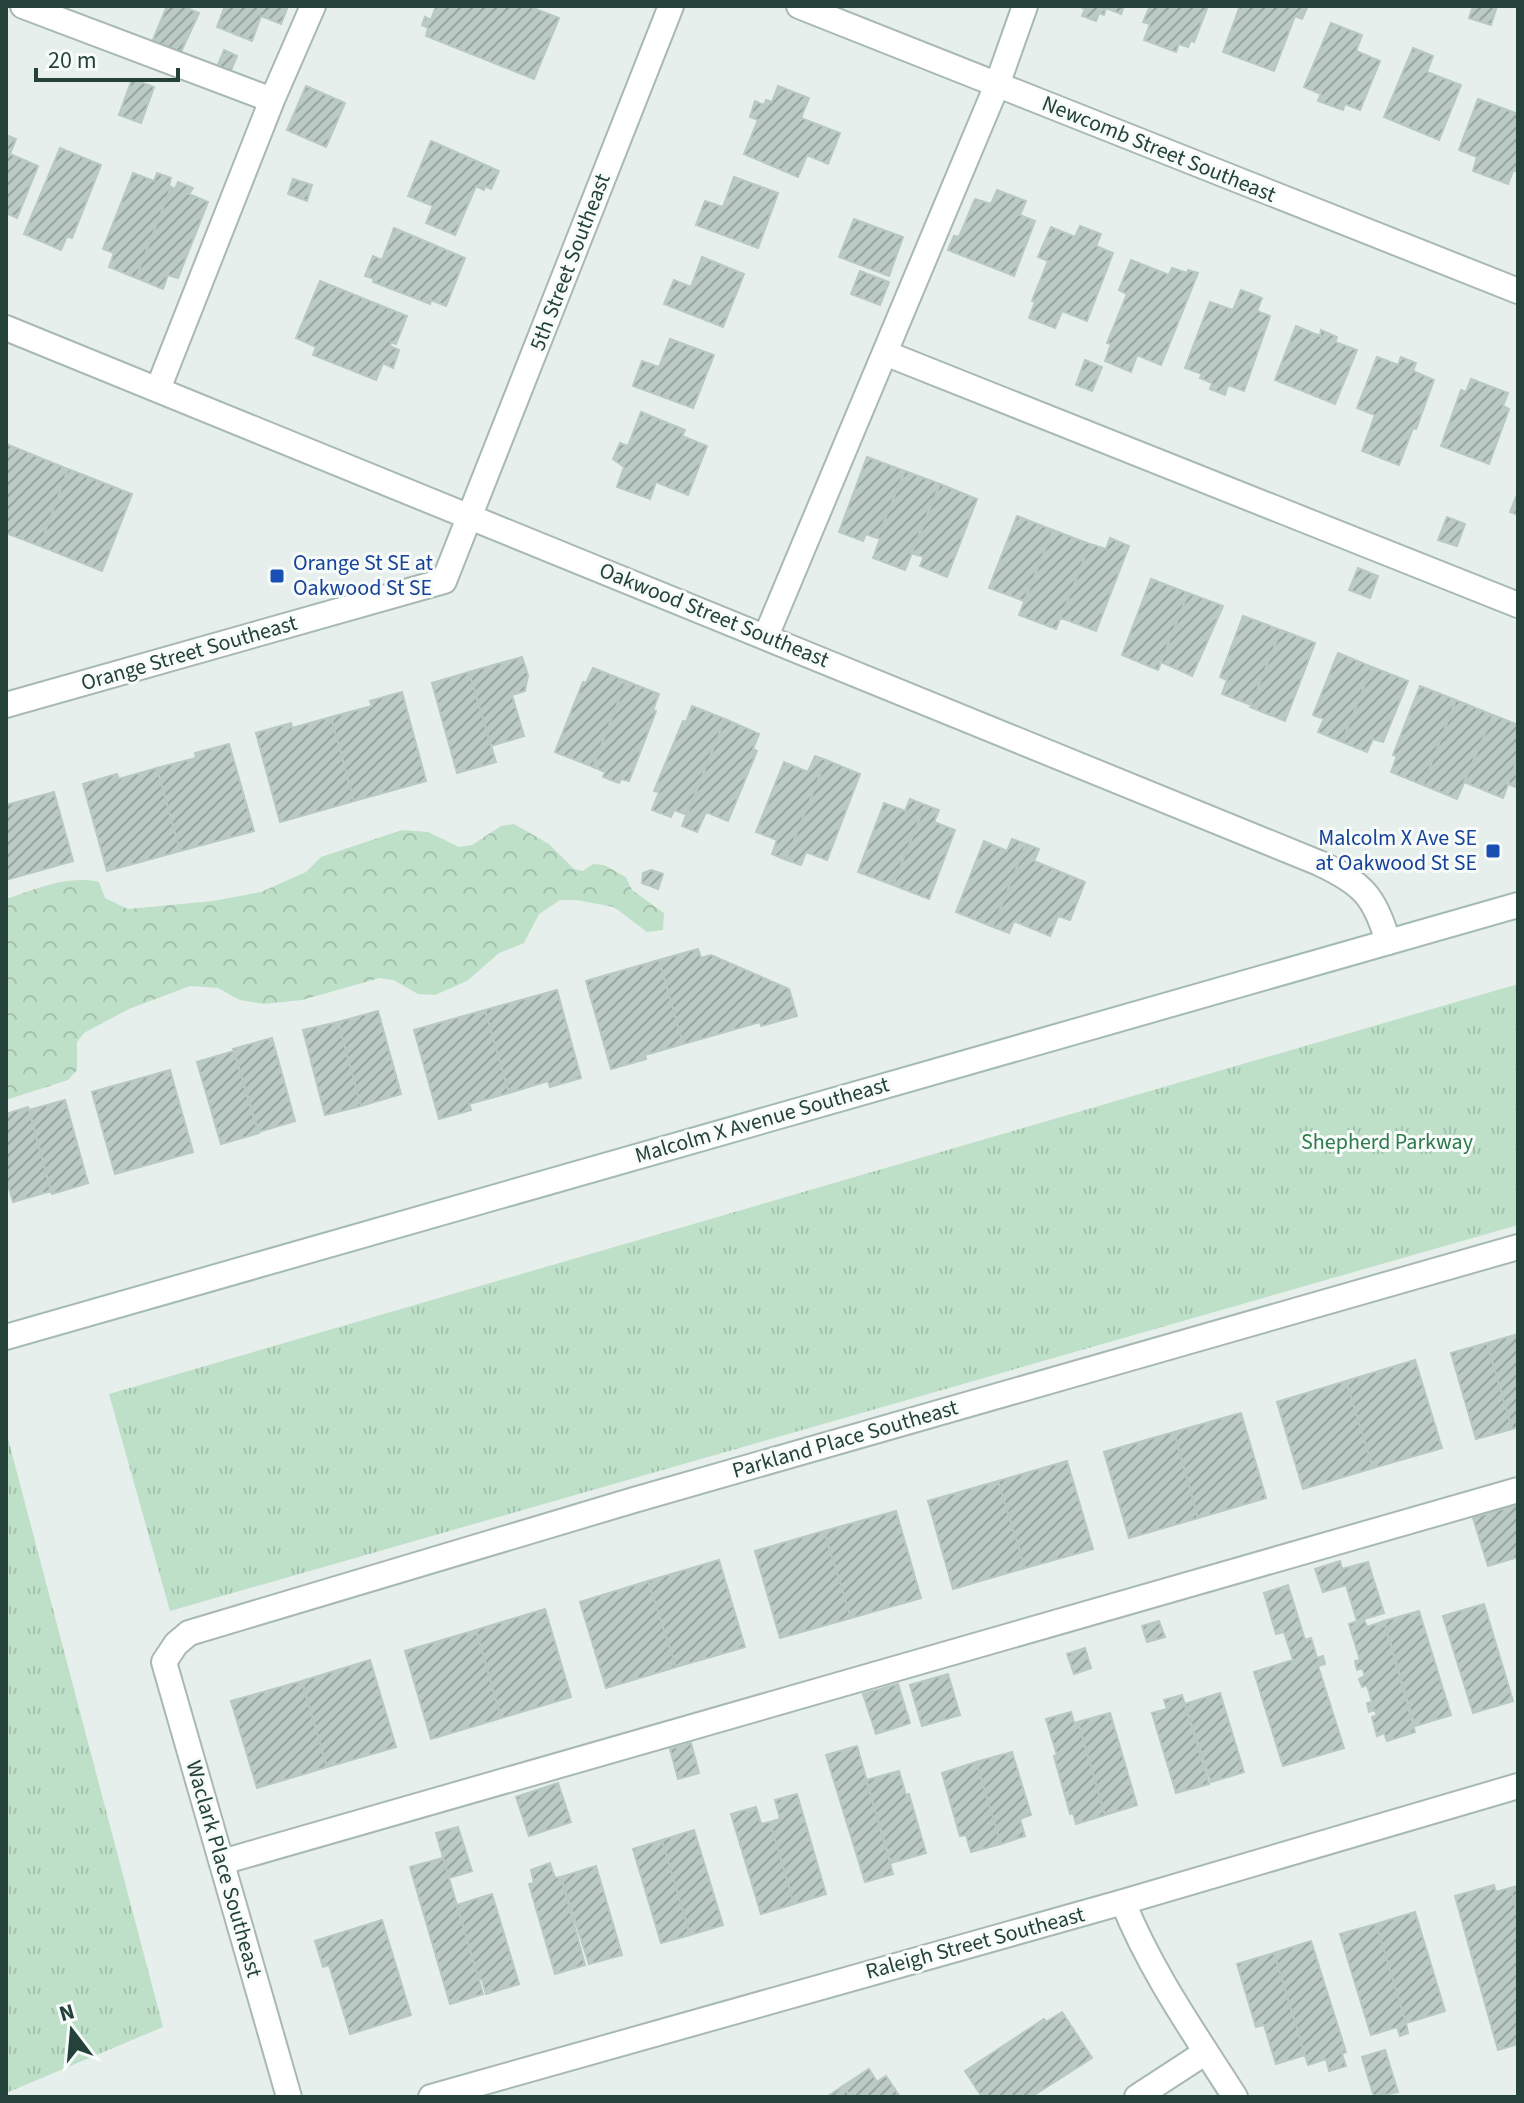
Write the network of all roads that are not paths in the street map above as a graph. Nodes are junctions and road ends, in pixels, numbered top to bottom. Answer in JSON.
{"nodes":[{"id":1,"x":23,"y":6,"type":"edge"},
{"id":2,"x":313,"y":6,"type":"edge"},
{"id":3,"x":671,"y":6,"type":"edge"},
{"id":4,"x":799,"y":6,"type":"edge"},
{"id":5,"x":1025,"y":6,"type":"edge"},
{"id":6,"x":997,"y":85,"type":"junction"},
{"id":7,"x":272,"y":100,"type":"junction"},
{"id":8,"x":1518,"y":291,"type":"edge"},
{"id":9,"x":6,"y":328,"type":"edge"},
{"id":10,"x":885,"y":353,"type":"junction"},
{"id":11,"x":158,"y":389,"type":"junction"},
{"id":12,"x":470,"y":517,"type":"junction"},
{"id":13,"x":1518,"y":605,"type":"edge"},
{"id":14,"x":766,"y":636,"type":"junction"},
{"id":15,"x":6,"y":705,"type":"edge"},
{"id":16,"x":1518,"y":905,"type":"edge"},
{"id":17,"x":1388,"y":942,"type":"junction"},
{"id":18,"x":1518,"y":1247,"type":"edge"},
{"id":19,"x":6,"y":1337,"type":"edge"},
{"id":20,"x":1518,"y":1490,"type":"edge"},
{"id":21,"x":176,"y":1644,"type":"joint"},
{"id":22,"x":1518,"y":1786,"type":"edge"},
{"id":23,"x":222,"y":1862,"type":"junction"},
{"id":24,"x":1123,"y":1902,"type":"junction"},
{"id":25,"x":1206,"y":2052,"type":"junction"},
{"id":26,"x":289,"y":2097,"type":"edge"},
{"id":27,"x":431,"y":2097,"type":"edge"},
{"id":28,"x":1137,"y":2097,"type":"edge"},
{"id":29,"x":1235,"y":2097,"type":"edge"}],
"edges":[{"from":1,"to":7,"type":"street"},
{"from":2,"to":7,"type":"street"},
{"from":3,"to":12,"type":"street","name":"5th Street Southeast"},
{"from":4,"to":6,"type":"street","name":"Newcomb Street Southeast"},
{"from":5,"to":6,"type":"street"},
{"from":6,"to":8,"type":"street","name":"Newcomb Street Southeast"},
{"from":6,"to":10,"type":"street"},
{"from":7,"to":11,"type":"street"},
{"from":9,"to":11,"type":"street","name":"Oakwood Street Southeast"},
{"from":10,"to":13,"type":"street"},
{"from":10,"to":14,"type":"street"},
{"from":11,"to":12,"type":"street","name":"Oakwood Street Southeast"},
{"from":12,"to":14,"type":"street","name":"Oakwood Street Southeast"},
{"from":12,"to":15,"type":"street","name":"Orange Street Southeast"},
{"from":14,"to":17,"type":"street","name":"Oakwood Street Southeast"},
{"from":16,"to":17,"type":"street","name":"Malcolm X Avenue Southeast"},
{"from":17,"to":19,"type":"street","name":"Malcolm X Avenue Southeast"},
{"from":18,"to":21,"type":"street","name":"Parkland Place Southeast"},
{"from":20,"to":23,"type":"street"},
{"from":21,"to":23,"type":"street","name":"Waclark Place Southeast"},
{"from":22,"to":24,"type":"street","name":"Raleigh Street Southeast"},
{"from":23,"to":26,"type":"street","name":"Waclark Place Southeast"},
{"from":24,"to":25,"type":"street"},
{"from":24,"to":27,"type":"street","name":"Raleigh Street Southeast"},
{"from":25,"to":28,"type":"street"},
{"from":25,"to":29,"type":"street"}]}
